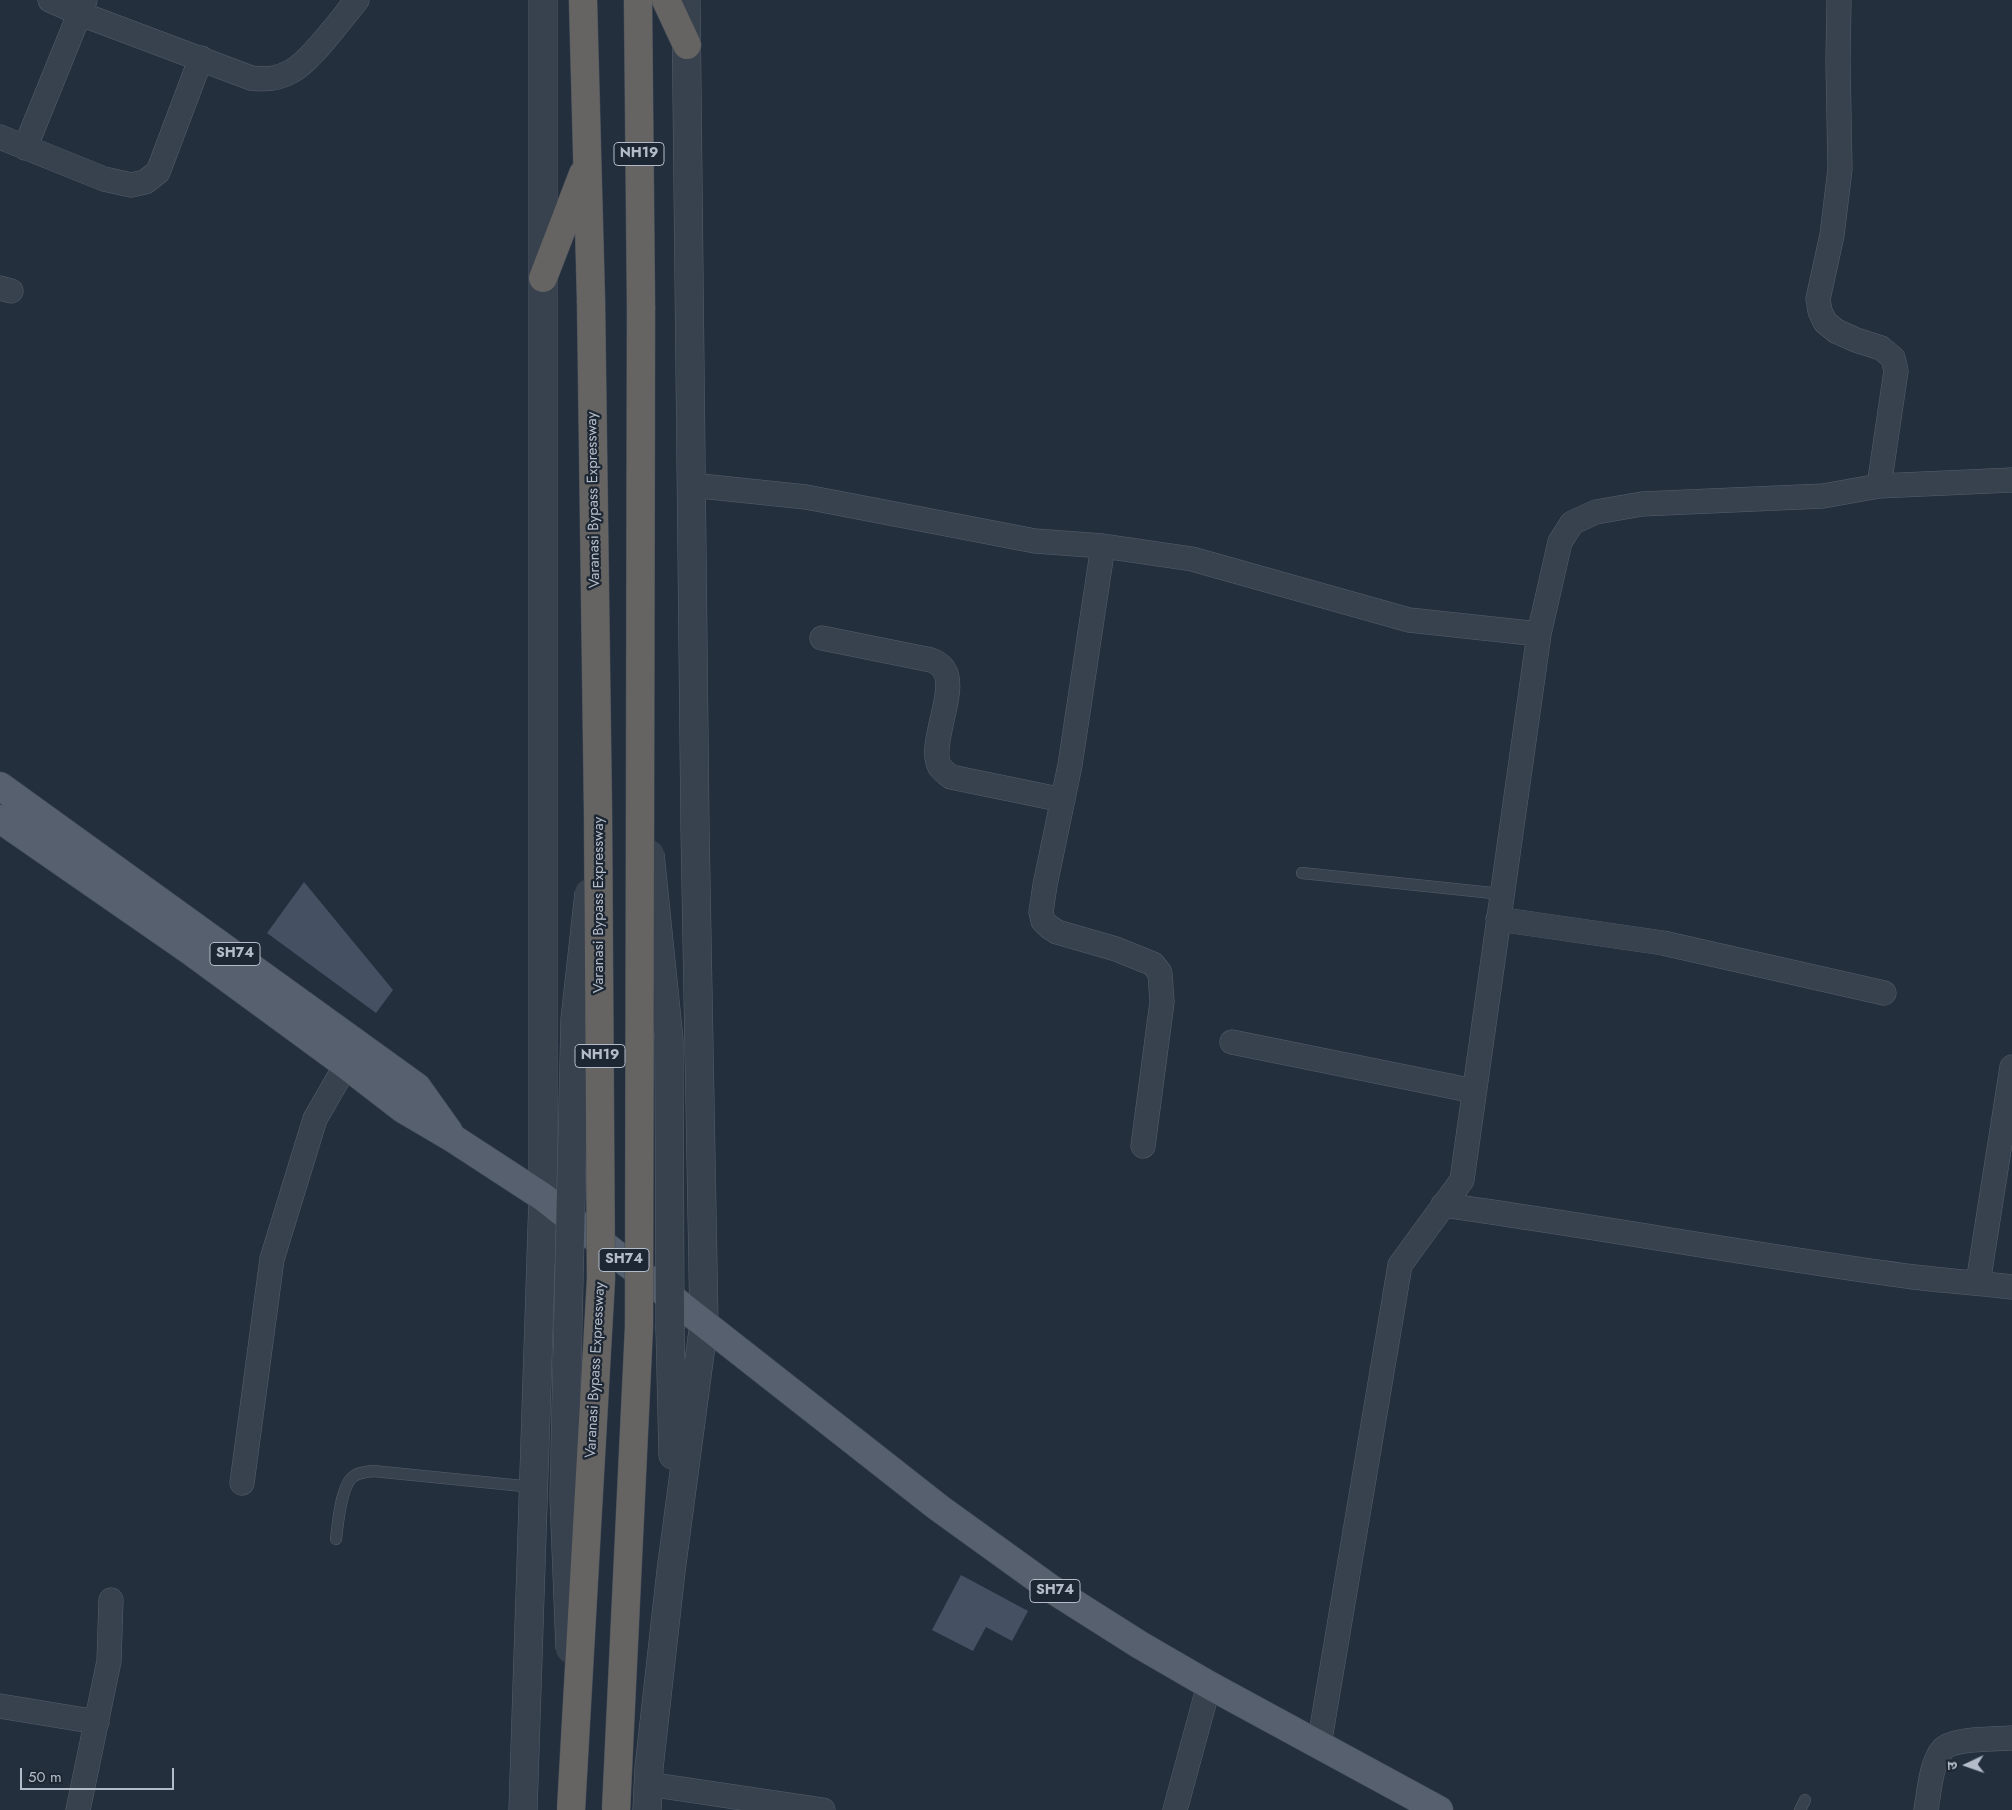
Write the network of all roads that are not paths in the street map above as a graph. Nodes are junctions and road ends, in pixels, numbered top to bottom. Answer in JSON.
{"nodes":[{"id":1,"x":50,"y":0,"type":"edge"},
{"id":2,"x":357,"y":0,"type":"edge"},
{"id":3,"x":543,"y":0,"type":"edge"},
{"id":4,"x":583,"y":0,"type":"edge"},
{"id":5,"x":638,"y":0,"type":"edge"},
{"id":6,"x":666,"y":0,"type":"edge"},
{"id":7,"x":686,"y":0,"type":"edge"},
{"id":8,"x":1839,"y":0,"type":"edge"},
{"id":9,"x":83,"y":7,"type":"edge"},
{"id":10,"x":686,"y":46,"type":"junction"},
{"id":11,"x":201,"y":58,"type":"junction"},
{"id":12,"x":0,"y":137,"type":"edge"},
{"id":13,"x":25,"y":148,"type":"junction"},
{"id":14,"x":587,"y":162,"type":"junction"},
{"id":15,"x":543,"y":278,"type":"junction"},
{"id":16,"x":2012,"y":480,"type":"edge"},
{"id":17,"x":691,"y":485,"type":"junction"},
{"id":18,"x":1878,"y":486,"type":"junction"},
{"id":19,"x":1102,"y":546,"type":"junction"},
{"id":20,"x":1539,"y":634,"type":"junction"},
{"id":21,"x":822,"y":638,"type":"dead end"},
{"id":22,"x":640,"y":760,"type":"junction"},
{"id":23,"x":0,"y":786,"type":"edge"},
{"id":24,"x":1063,"y":800,"type":"junction"},
{"id":25,"x":0,"y":819,"type":"edge"},
{"id":26,"x":1302,"y":873,"type":"dead end"},
{"id":27,"x":1502,"y":894,"type":"junction"},
{"id":28,"x":1498,"y":919,"type":"junction"},
{"id":29,"x":1884,"y":993,"type":"dead end"},
{"id":30,"x":1232,"y":1042,"type":"dead end"},
{"id":31,"x":346,"y":1065,"type":"junction"},
{"id":32,"x":2012,"y":1067,"type":"edge"},
{"id":33,"x":1474,"y":1091,"type":"junction"},
{"id":34,"x":454,"y":1139,"type":"junction"},
{"id":35,"x":1143,"y":1146,"type":"dead end"},
{"id":36,"x":543,"y":1197,"type":"junction"},
{"id":37,"x":1444,"y":1205,"type":"junction"},
{"id":38,"x":1978,"y":1283,"type":"junction"},
{"id":39,"x":2012,"y":1287,"type":"edge"},
{"id":40,"x":704,"y":1323,"type":"junction"},
{"id":41,"x":242,"y":1484,"type":"dead end"},
{"id":42,"x":533,"y":1487,"type":"junction"},
{"id":43,"x":336,"y":1538,"type":"dead end"},
{"id":44,"x":671,"y":1571,"type":"junction"},
{"id":45,"x":111,"y":1600,"type":"dead end"},
{"id":46,"x":1210,"y":1685,"type":"junction"},
{"id":47,"x":0,"y":1706,"type":"edge"},
{"id":48,"x":97,"y":1722,"type":"junction"},
{"id":49,"x":2012,"y":1738,"type":"edge"},
{"id":50,"x":1319,"y":1745,"type":"junction"},
{"id":51,"x":648,"y":1797,"type":"edge"},
{"id":52,"x":78,"y":1810,"type":"edge"},
{"id":53,"x":523,"y":1810,"type":"edge"},
{"id":54,"x":571,"y":1810,"type":"edge"},
{"id":55,"x":616,"y":1810,"type":"edge"},
{"id":56,"x":823,"y":1810,"type":"edge"},
{"id":57,"x":1175,"y":1810,"type":"edge"},
{"id":58,"x":1439,"y":1810,"type":"edge"},
{"id":59,"x":1926,"y":1810,"type":"edge"}],
"edges":[{"from":1,"to":9,"type":"street"},
{"from":2,"to":11,"type":"street"},
{"from":3,"to":15,"type":"street"},
{"from":4,"to":14,"type":"highway","name":"Varanasi Bypass Expressway","number":"NH19"},
{"from":5,"to":22,"type":"highway","number":"NH19","bridge":true},
{"from":6,"to":10,"type":"highway"},
{"from":7,"to":10,"type":"street"},
{"from":8,"to":18,"type":"street"},
{"from":9,"to":11,"type":"street"},
{"from":9,"to":13,"type":"street"},
{"from":10,"to":17,"type":"street"},
{"from":11,"to":13,"type":"street"},
{"from":12,"to":13,"type":"street"},
{"from":14,"to":15,"type":"highway"},
{"from":14,"to":54,"type":"highway","name":"Varanasi Bypass Expressway","number":"NH19","bridge":true},
{"from":15,"to":36,"type":"street"},
{"from":16,"to":18,"type":"street"},
{"from":17,"to":19,"type":"street"},
{"from":17,"to":40,"type":"street"},
{"from":18,"to":20,"type":"street"},
{"from":19,"to":20,"type":"street"},
{"from":19,"to":24,"type":"street"},
{"from":20,"to":27,"type":"street"},
{"from":21,"to":24,"type":"street"},
{"from":22,"to":44,"type":"street","bridge":true},
{"from":22,"to":55,"type":"highway","number":"NH19","bridge":true},
{"from":23,"to":34,"type":"main road","number":"SH74"},
{"from":24,"to":35,"type":"street"},
{"from":25,"to":31,"type":"main road","number":"SH74"},
{"from":26,"to":27,"type":"lane"},
{"from":27,"to":28,"type":"street"},
{"from":28,"to":29,"type":"street"},
{"from":28,"to":33,"type":"street"},
{"from":30,"to":33,"type":"street"},
{"from":31,"to":34,"type":"main road","number":"SH74"},
{"from":31,"to":41,"type":"street"},
{"from":32,"to":38,"type":"street"},
{"from":33,"to":37,"type":"street"},
{"from":34,"to":36,"type":"main road","number":"SH74"},
{"from":36,"to":40,"type":"main road","number":"SH74"},
{"from":36,"to":42,"type":"street"},
{"from":37,"to":38,"type":"street"},
{"from":37,"to":50,"type":"street"},
{"from":38,"to":39,"type":"street"},
{"from":40,"to":44,"type":"street"},
{"from":40,"to":46,"type":"main road","number":"SH74"},
{"from":42,"to":43,"type":"lane"},
{"from":42,"to":53,"type":"street"},
{"from":44,"to":51,"type":"street"},
{"from":45,"to":48,"type":"street"},
{"from":46,"to":50,"type":"main road","number":"SH74"},
{"from":46,"to":57,"type":"street"},
{"from":47,"to":48,"type":"street"},
{"from":48,"to":52,"type":"street"},
{"from":49,"to":59,"type":"street"},
{"from":50,"to":58,"type":"main road","number":"SH74"},
{"from":51,"to":56,"type":"street"}]}
